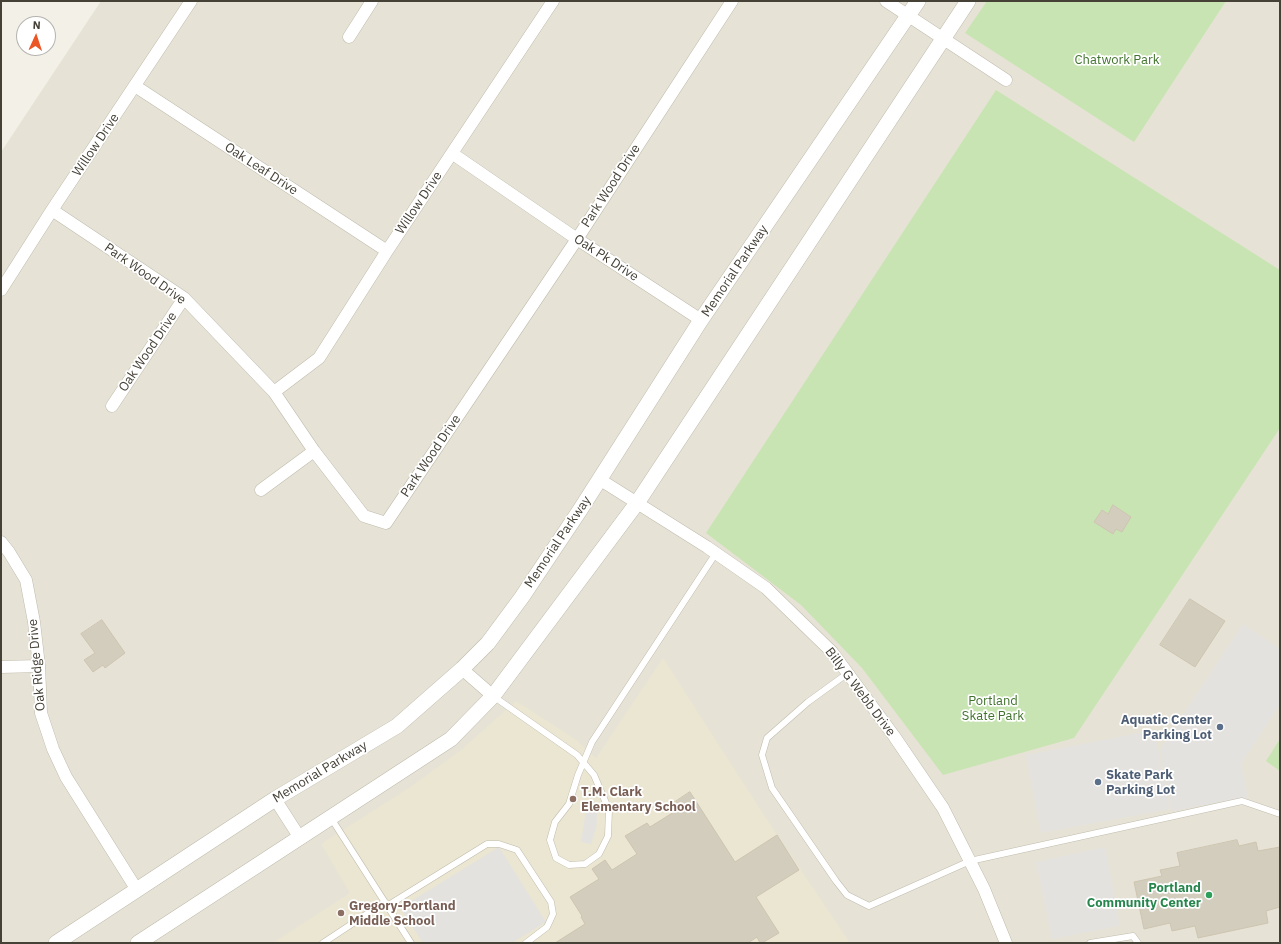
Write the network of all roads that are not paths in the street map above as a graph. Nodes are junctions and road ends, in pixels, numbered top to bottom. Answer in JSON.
{"nodes":[{"id":1,"x":191,"y":1,"type":"edge"},
{"id":2,"x":372,"y":1,"type":"edge"},
{"id":3,"x":553,"y":1,"type":"edge"},
{"id":4,"x":732,"y":1,"type":"edge"},
{"id":5,"x":886,"y":1,"type":"edge"},
{"id":6,"x":918,"y":1,"type":"edge"},
{"id":7,"x":968,"y":1,"type":"edge"},
{"id":8,"x":908,"y":15,"type":"junction"},
{"id":9,"x":349,"y":37,"type":"dead end"},
{"id":10,"x":943,"y":38,"type":"junction"},
{"id":11,"x":1006,"y":80,"type":"dead end"},
{"id":12,"x":135,"y":86,"type":"junction"},
{"id":13,"x":453,"y":154,"type":"junction"},
{"id":14,"x":52,"y":210,"type":"junction"},
{"id":15,"x":577,"y":239,"type":"junction"},
{"id":16,"x":387,"y":251,"type":"junction"},
{"id":17,"x":1,"y":290,"type":"edge"},
{"id":18,"x":184,"y":298,"type":"junction"},
{"id":19,"x":701,"y":320,"type":"junction"},
{"id":20,"x":274,"y":392,"type":"junction"},
{"id":21,"x":112,"y":406,"type":"dead end"},
{"id":22,"x":314,"y":451,"type":"junction"},
{"id":23,"x":599,"y":479,"type":"junction"},
{"id":24,"x":261,"y":490,"type":"dead end"},
{"id":25,"x":637,"y":503,"type":"junction"},
{"id":26,"x":1,"y":542,"type":"edge"},
{"id":27,"x":716,"y":553,"type":"junction"},
{"id":28,"x":39,"y":666,"type":"junction"},
{"id":29,"x":1,"y":667,"type":"edge"},
{"id":30,"x":462,"y":669,"type":"junction"},
{"id":31,"x":848,"y":673,"type":"junction"},
{"id":32,"x":493,"y":696,"type":"junction"},
{"id":33,"x":584,"y":763,"type":"junction"},
{"id":34,"x":275,"y":799,"type":"junction"},
{"id":35,"x":1280,"y":814,"type":"edge"},
{"id":36,"x":332,"y":818,"type":"junction"},
{"id":37,"x":300,"y":838,"type":"junction"},
{"id":38,"x":970,"y":861,"type":"junction"},
{"id":39,"x":137,"y":890,"type":"junction"},
{"id":40,"x":386,"y":904,"type":"junction"},
{"id":41,"x":56,"y":943,"type":"edge"},
{"id":42,"x":138,"y":943,"type":"edge"},
{"id":43,"x":323,"y":943,"type":"edge"},
{"id":44,"x":411,"y":943,"type":"edge"},
{"id":45,"x":526,"y":943,"type":"edge"},
{"id":46,"x":1006,"y":943,"type":"edge"},
{"id":47,"x":1090,"y":943,"type":"edge"},
{"id":48,"x":1138,"y":943,"type":"edge"}],
"edges":[{"from":1,"to":12,"type":"street","name":"Willow Drive"},
{"from":2,"to":9,"type":"street"},
{"from":3,"to":13,"type":"street","name":"Willow Drive"},
{"from":4,"to":15,"type":"street","name":"Park Wood Drive"},
{"from":5,"to":8,"type":"street"},
{"from":6,"to":8,"type":"street","name":"Memorial Parkway"},
{"from":7,"to":10,"type":"street"},
{"from":8,"to":10,"type":"street"},
{"from":8,"to":19,"type":"street","name":"Memorial Parkway"},
{"from":10,"to":11,"type":"street"},
{"from":10,"to":25,"type":"street"},
{"from":12,"to":14,"type":"street","name":"Willow Drive"},
{"from":12,"to":16,"type":"street","name":"Oak Leaf Drive"},
{"from":13,"to":15,"type":"street","name":"Oak Pk Drive"},
{"from":13,"to":16,"type":"street","name":"Willow Drive"},
{"from":14,"to":17,"type":"street","name":"Willow Drive"},
{"from":14,"to":18,"type":"street","name":"Park Wood Drive"},
{"from":15,"to":19,"type":"street","name":"Oak Pk Drive"},
{"from":15,"to":22,"type":"street","name":"Park Wood Drive"},
{"from":16,"to":20,"type":"street","name":"Willow Drive"},
{"from":18,"to":20,"type":"street","name":"Park Wood Drive"},
{"from":18,"to":21,"type":"street","name":"Oak Wood Drive"},
{"from":19,"to":23,"type":"street","name":"Memorial Parkway"},
{"from":20,"to":22,"type":"street","name":"Park Wood Drive"},
{"from":22,"to":24,"type":"street"},
{"from":23,"to":25,"type":"street","name":"Billy G Webb Drive"},
{"from":23,"to":30,"type":"street","name":"Memorial Parkway"},
{"from":25,"to":27,"type":"street","name":"Billy G Webb Drive"},
{"from":25,"to":32,"type":"street"},
{"from":26,"to":28,"type":"street","name":"Oak Ridge Drive"},
{"from":27,"to":31,"type":"street","name":"Billy G Webb Drive"},
{"from":27,"to":33,"type":"lane"},
{"from":28,"to":29,"type":"street"},
{"from":28,"to":39,"type":"street","name":"Oak Ridge Drive"},
{"from":30,"to":32,"type":"street"},
{"from":30,"to":34,"type":"street","name":"Memorial Parkway"},
{"from":31,"to":38,"type":"street","name":"Billy G Webb Drive"},
{"from":31,"to":38,"type":"lane"},
{"from":32,"to":33,"type":"lane"},
{"from":32,"to":36,"type":"street"},
{"from":33,"to":33,"type":"lane"},
{"from":34,"to":37,"type":"street"},
{"from":34,"to":39,"type":"street","name":"Memorial Parkway"},
{"from":35,"to":38,"type":"lane"},
{"from":36,"to":37,"type":"street"},
{"from":36,"to":40,"type":"lane"},
{"from":37,"to":42,"type":"street"},
{"from":38,"to":46,"type":"street","name":"Billy G Webb Drive"},
{"from":39,"to":41,"type":"street","name":"Memorial Parkway"},
{"from":40,"to":43,"type":"lane"},
{"from":40,"to":44,"type":"lane"},
{"from":40,"to":45,"type":"lane"},
{"from":47,"to":48,"type":"lane"}]}
